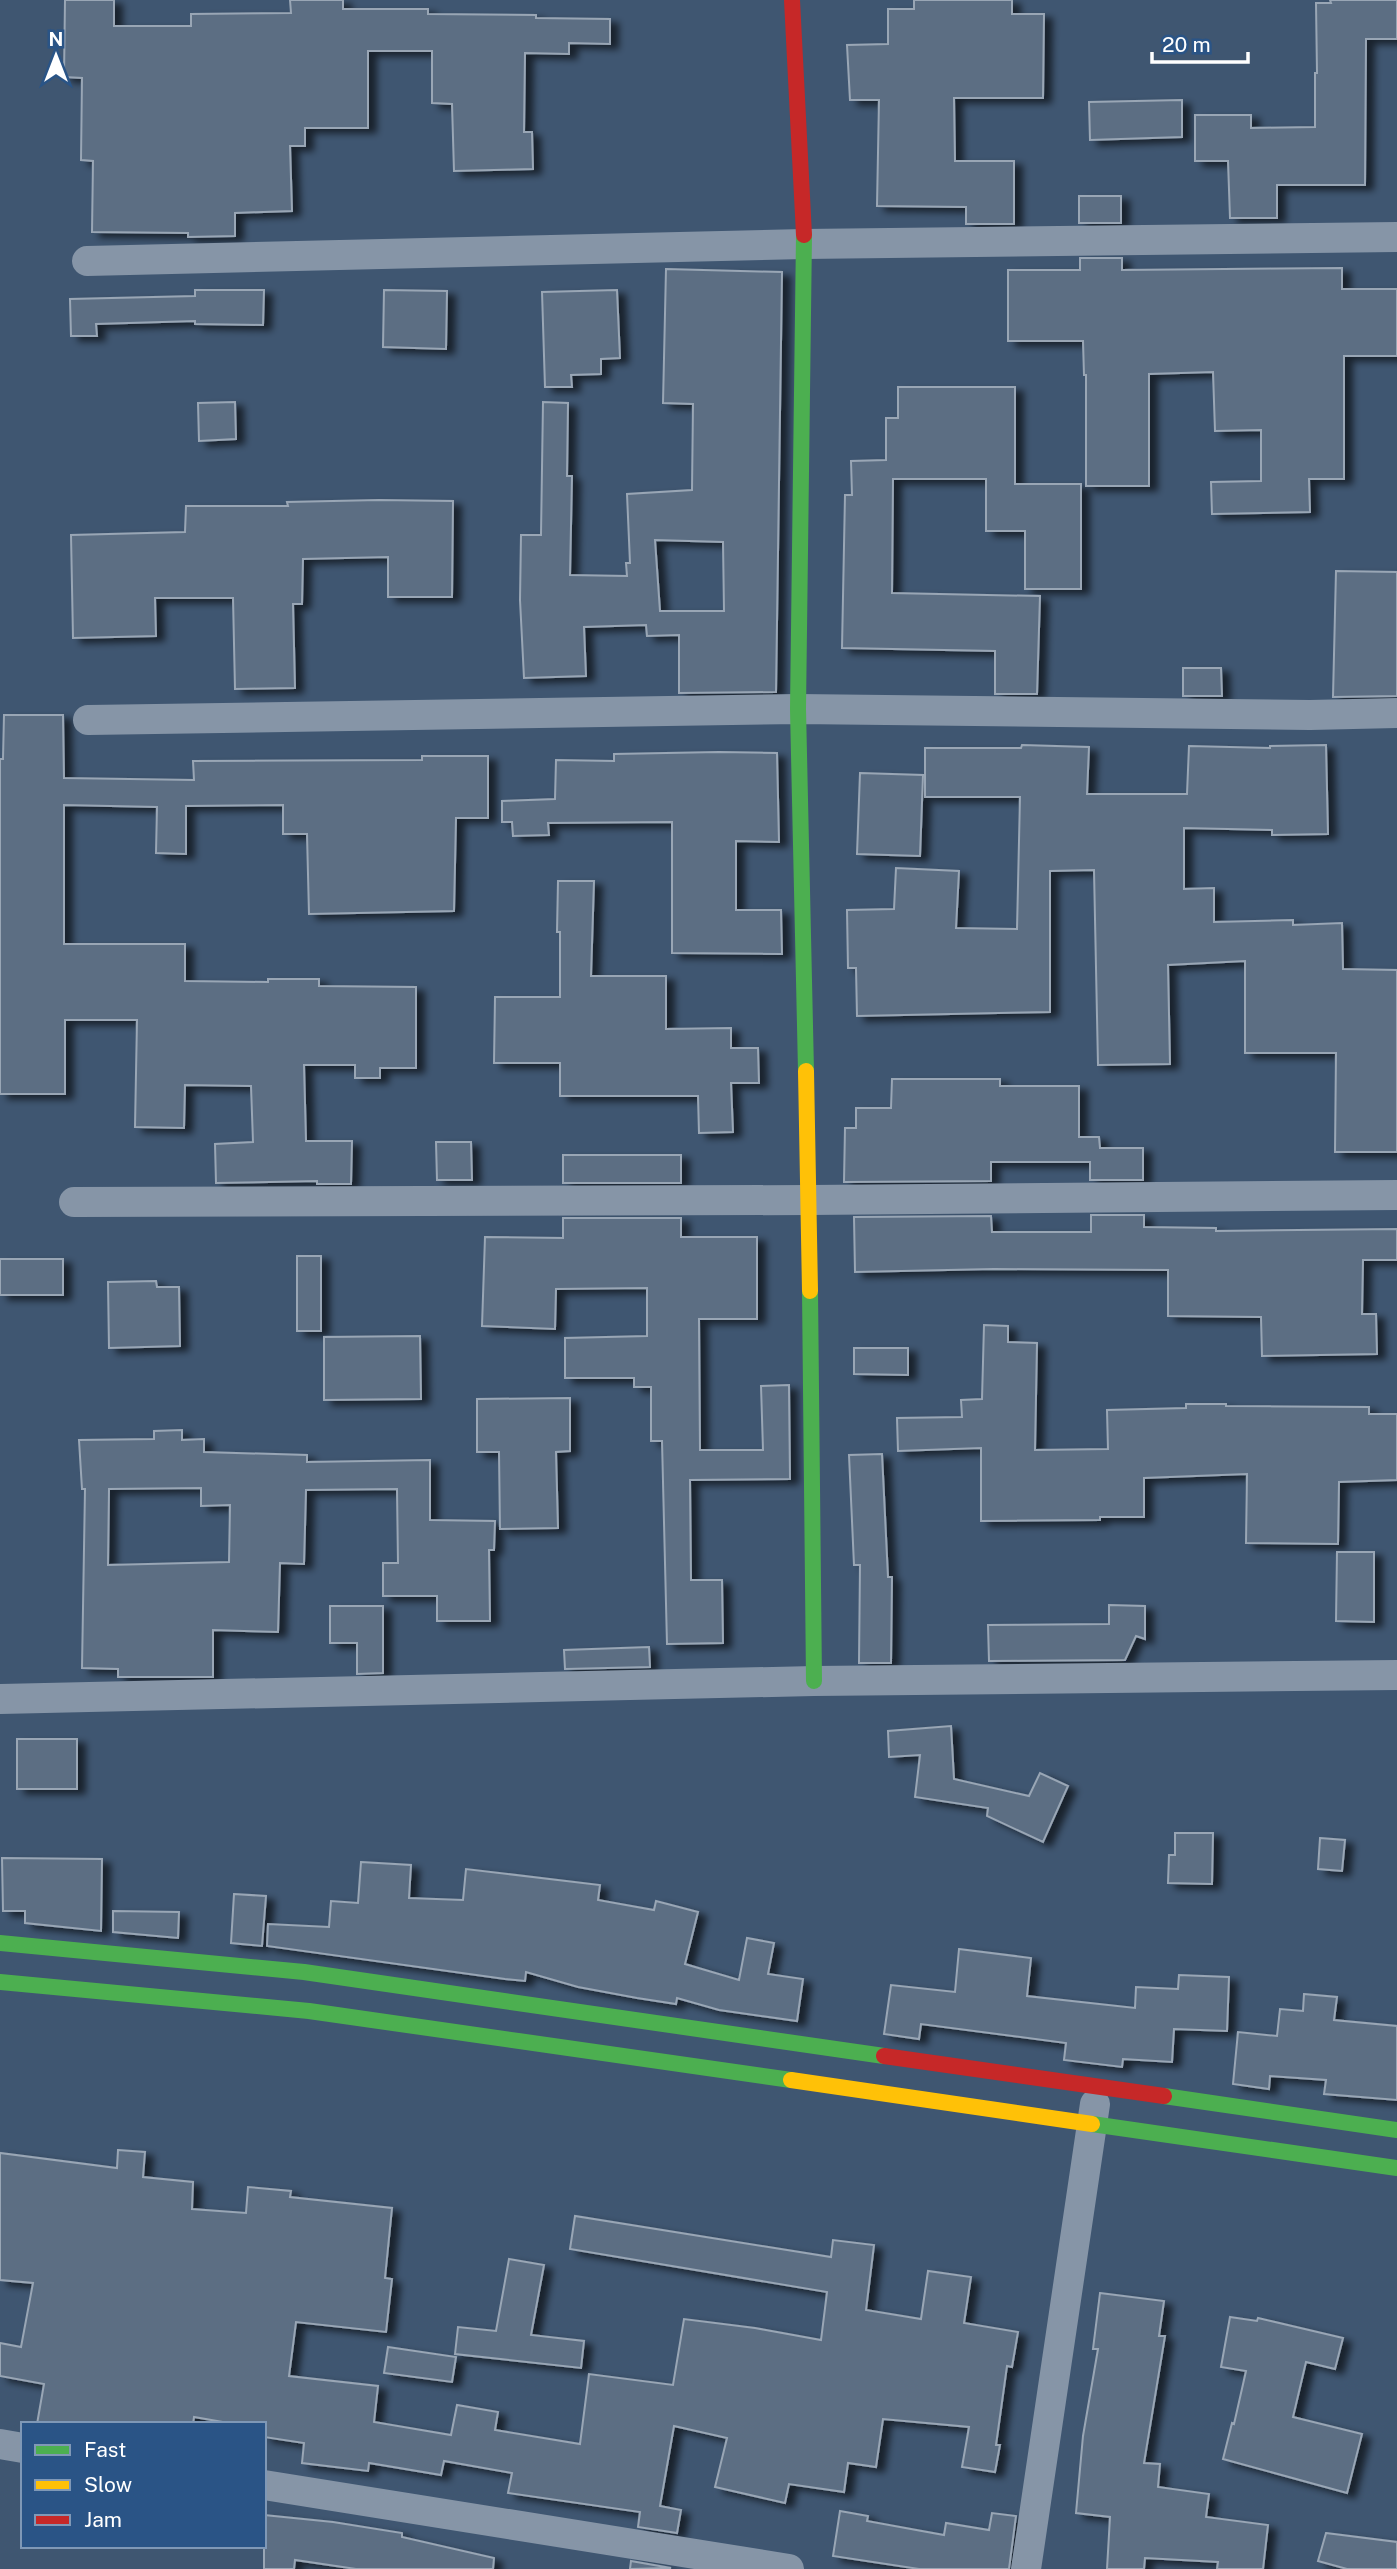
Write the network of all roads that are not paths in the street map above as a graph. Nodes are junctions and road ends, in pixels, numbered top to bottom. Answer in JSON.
{"nodes":[{"id":1,"x":792,"y":0,"type":"edge"},
{"id":2,"x":1397,"y":236,"type":"edge"},
{"id":3,"x":804,"y":244,"type":"junction"},
{"id":4,"x":87,"y":261,"type":"dead end"},
{"id":5,"x":798,"y":709,"type":"junction"},
{"id":6,"x":1397,"y":713,"type":"edge"},
{"id":7,"x":88,"y":720,"type":"dead end"},
{"id":8,"x":1397,"y":1195,"type":"edge"},
{"id":9,"x":809,"y":1200,"type":"junction"},
{"id":10,"x":74,"y":1202,"type":"dead end"},
{"id":11,"x":1397,"y":1675,"type":"edge"},
{"id":12,"x":814,"y":1681,"type":"junction"},
{"id":13,"x":0,"y":1699,"type":"edge"},
{"id":14,"x":0,"y":1943,"type":"edge"},
{"id":15,"x":0,"y":1982,"type":"edge"},
{"id":16,"x":1098,"y":2086,"type":"junction"},
{"id":17,"x":1092,"y":2123,"type":"junction"},
{"id":18,"x":1397,"y":2130,"type":"edge"},
{"id":19,"x":1397,"y":2168,"type":"edge"},
{"id":20,"x":0,"y":2444,"type":"edge"},
{"id":21,"x":21,"y":2448,"type":"edge"},
{"id":22,"x":266,"y":2485,"type":"edge"},
{"id":23,"x":789,"y":2569,"type":"edge"},
{"id":24,"x":1026,"y":2569,"type":"edge"}],
"edges":[{"from":1,"to":3,"type":"street"},
{"from":2,"to":3,"type":"street"},
{"from":3,"to":4,"type":"street"},
{"from":3,"to":5,"type":"street"},
{"from":5,"to":6,"type":"street"},
{"from":5,"to":7,"type":"street"},
{"from":5,"to":9,"type":"street"},
{"from":8,"to":9,"type":"street"},
{"from":9,"to":10,"type":"street"},
{"from":9,"to":12,"type":"street"},
{"from":11,"to":12,"type":"street"},
{"from":12,"to":13,"type":"street"},
{"from":14,"to":16,"type":"street"},
{"from":15,"to":17,"type":"street"},
{"from":16,"to":17,"type":"street"},
{"from":16,"to":18,"type":"street"},
{"from":17,"to":19,"type":"street"},
{"from":17,"to":24,"type":"street"},
{"from":20,"to":21,"type":"street"},
{"from":22,"to":23,"type":"street"}]}
